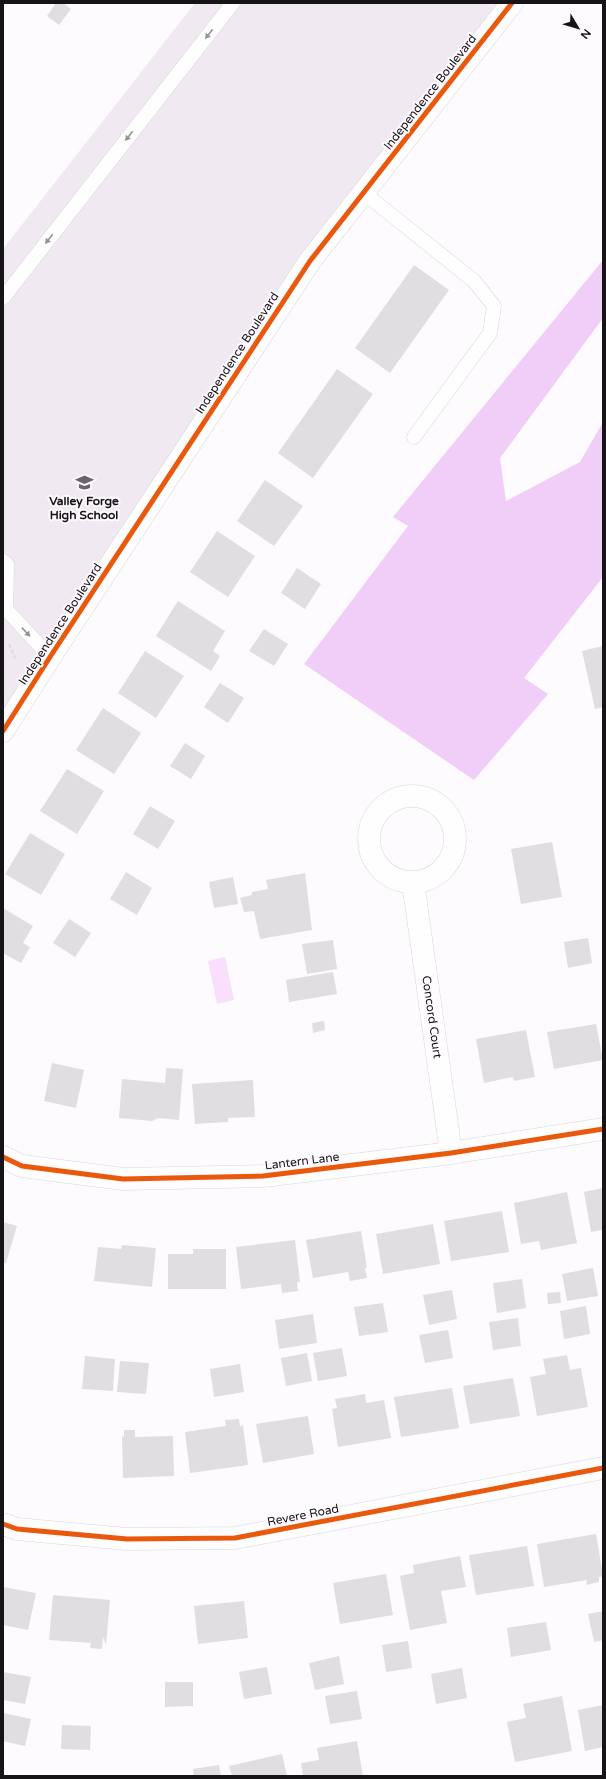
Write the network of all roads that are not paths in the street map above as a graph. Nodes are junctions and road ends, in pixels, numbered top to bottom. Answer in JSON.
{"nodes":[{"id":1,"x":233,"y":3,"type":"edge"},
{"id":2,"x":512,"y":3,"type":"edge"},
{"id":3,"x":364,"y":192,"type":"junction"},
{"id":4,"x":3,"y":298,"type":"edge"},
{"id":5,"x":414,"y":437,"type":"dead end"},
{"id":6,"x":3,"y":561,"type":"edge"},
{"id":7,"x":4,"y":608,"type":"edge"},
{"id":8,"x":50,"y":657,"type":"junction"},
{"id":9,"x":3,"y":732,"type":"edge"},
{"id":10,"x":413,"y":882,"type":"dead end"},
{"id":11,"x":603,"y":1129,"type":"edge"},
{"id":12,"x":451,"y":1153,"type":"junction"},
{"id":13,"x":3,"y":1157,"type":"edge"},
{"id":14,"x":603,"y":1468,"type":"edge"},
{"id":15,"x":3,"y":1524,"type":"edge"}],
"edges":[{"from":1,"to":4,"type":"lane","one_way":true},
{"from":2,"to":3,"type":"street","name":"Independence Boulevard"},
{"from":3,"to":5,"type":"lane"},
{"from":3,"to":8,"type":"street","name":"Independence Boulevard"},
{"from":6,"to":7,"type":"lane"},
{"from":7,"to":8,"type":"lane","one_way":true},
{"from":8,"to":9,"type":"street","name":"Independence Boulevard"},
{"from":10,"to":12,"type":"street","name":"Concord Court"},
{"from":11,"to":12,"type":"street","name":"Lantern Lane"},
{"from":12,"to":13,"type":"street","name":"Lantern Lane"},
{"from":14,"to":15,"type":"street","name":"Revere Road"}]}
